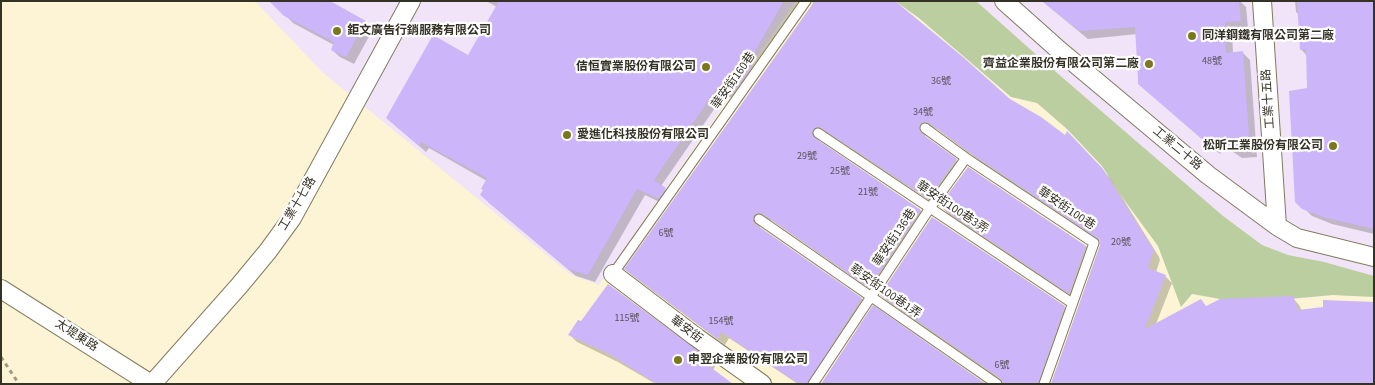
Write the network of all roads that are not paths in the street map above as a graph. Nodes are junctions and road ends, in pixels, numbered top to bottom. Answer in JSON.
{"nodes":[{"id":1,"x":411,"y":1,"type":"edge"},
{"id":2,"x":806,"y":1,"type":"edge"},
{"id":3,"x":1004,"y":1,"type":"edge"},
{"id":4,"x":1262,"y":1,"type":"edge"},
{"id":5,"x":925,"y":128,"type":"dead end"},
{"id":6,"x":818,"y":133,"type":"dead end"},
{"id":7,"x":966,"y":158,"type":"junction"},
{"id":8,"x":930,"y":208,"type":"junction"},
{"id":9,"x":759,"y":219,"type":"dead end"},
{"id":10,"x":1277,"y":226,"type":"junction"},
{"id":11,"x":1374,"y":257,"type":"edge"},
{"id":12,"x":612,"y":274,"type":"joint"},
{"id":13,"x":1,"y":289,"type":"edge"},
{"id":14,"x":871,"y":297,"type":"junction"},
{"id":15,"x":1072,"y":303,"type":"junction"},
{"id":16,"x":152,"y":384,"type":"edge"},
{"id":17,"x":762,"y":384,"type":"edge"},
{"id":18,"x":813,"y":384,"type":"edge"},
{"id":19,"x":997,"y":384,"type":"edge"},
{"id":20,"x":1044,"y":384,"type":"edge"}],
"edges":[{"from":1,"to":16,"type":"street","name":"工業十七路"},
{"from":2,"to":12,"type":"lane","name":"華安街160巷"},
{"from":3,"to":10,"type":"street","name":"工業二十路"},
{"from":4,"to":10,"type":"street","name":"工業十五路"},
{"from":5,"to":7,"type":"lane","name":"華安街100巷"},
{"from":6,"to":8,"type":"lane","name":"華安街100巷3弄"},
{"from":7,"to":8,"type":"lane","name":"華安街136巷"},
{"from":7,"to":15,"type":"lane","name":"華安街100巷"},
{"from":8,"to":14,"type":"lane","name":"華安街136巷"},
{"from":8,"to":15,"type":"lane","name":"華安街100巷3弄"},
{"from":9,"to":14,"type":"lane","name":"華安街100巷1弄"},
{"from":10,"to":11,"type":"street","name":"工業二十路"},
{"from":12,"to":17,"type":"street","name":"華安街"},
{"from":13,"to":16,"type":"street","name":"太堤東路"},
{"from":14,"to":18,"type":"lane","name":"華安街136巷"},
{"from":14,"to":19,"type":"lane","name":"華安街100巷1弄"},
{"from":15,"to":20,"type":"lane","name":"華安街100巷"}]}
